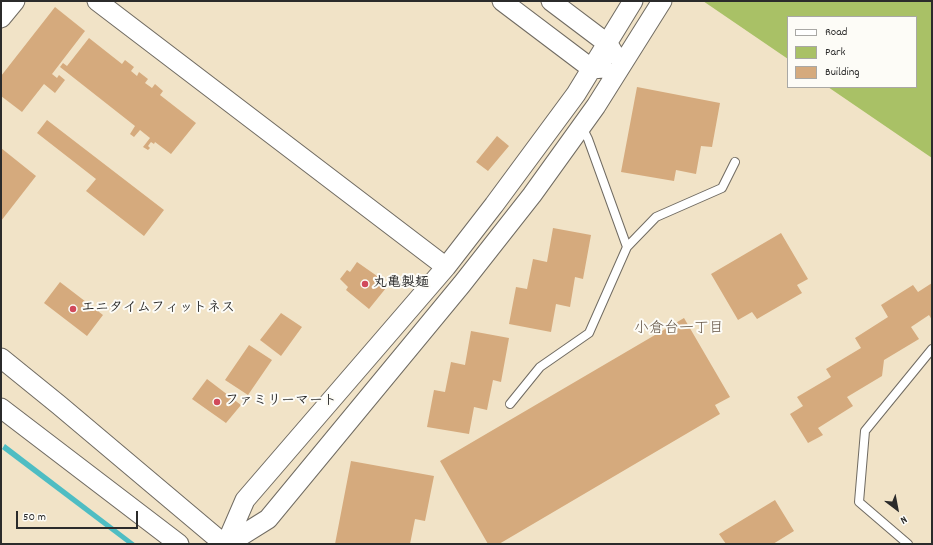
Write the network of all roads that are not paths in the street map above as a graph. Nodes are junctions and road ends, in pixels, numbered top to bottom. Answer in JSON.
{"nodes":[{"id":1,"x":15,"y":1,"type":"edge"},
{"id":2,"x":97,"y":1,"type":"edge"},
{"id":3,"x":502,"y":1,"type":"edge"},
{"id":4,"x":551,"y":1,"type":"edge"},
{"id":5,"x":634,"y":1,"type":"edge"},
{"id":6,"x":662,"y":1,"type":"edge"},
{"id":7,"x":1,"y":18,"type":"edge"},
{"id":8,"x":608,"y":44,"type":"junction"},
{"id":9,"x":621,"y":67,"type":"junction"},
{"id":10,"x":592,"y":69,"type":"junction"},
{"id":11,"x":581,"y":126,"type":"junction"},
{"id":12,"x":734,"y":162,"type":"dead end"},
{"id":13,"x":627,"y":247,"type":"junction"},
{"id":14,"x":446,"y":267,"type":"junction"},
{"id":15,"x":932,"y":349,"type":"edge"},
{"id":16,"x":1,"y":358,"type":"edge"},
{"id":17,"x":510,"y":404,"type":"dead end"},
{"id":18,"x":1,"y":408,"type":"edge"},
{"id":19,"x":179,"y":544,"type":"edge"},
{"id":20,"x":226,"y":544,"type":"edge"},
{"id":21,"x":908,"y":544,"type":"edge"}],
"edges":[{"from":1,"to":7,"type":"street"},
{"from":2,"to":14,"type":"street"},
{"from":3,"to":10,"type":"street"},
{"from":4,"to":8,"type":"street"},
{"from":5,"to":8,"type":"street"},
{"from":6,"to":9,"type":"street"},
{"from":8,"to":9,"type":"street"},
{"from":8,"to":10,"type":"street"},
{"from":9,"to":10,"type":"street"},
{"from":9,"to":11,"type":"street"},
{"from":10,"to":14,"type":"street"},
{"from":11,"to":13,"type":"lane"},
{"from":11,"to":20,"type":"street"},
{"from":12,"to":13,"type":"lane"},
{"from":13,"to":17,"type":"lane"},
{"from":14,"to":20,"type":"street"},
{"from":15,"to":21,"type":"lane"},
{"from":16,"to":20,"type":"street"},
{"from":18,"to":19,"type":"street"}]}
